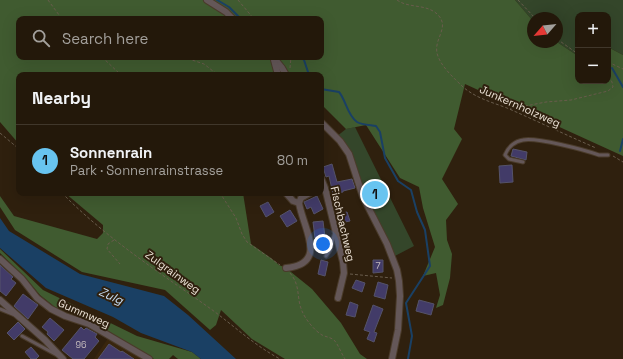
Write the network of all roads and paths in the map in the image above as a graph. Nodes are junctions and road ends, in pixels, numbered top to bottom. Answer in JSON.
{"nodes":[{"id":1,"x":48,"y":0,"type":"edge"},
{"id":2,"x":207,"y":0,"type":"edge"},
{"id":3,"x":238,"y":0,"type":"edge"},
{"id":4,"x":397,"y":0,"type":"edge"},
{"id":5,"x":518,"y":0,"type":"edge"},
{"id":6,"x":529,"y":12,"type":"edge"},
{"id":7,"x":60,"y":16,"type":"edge"},
{"id":8,"x":230,"y":16,"type":"edge"},
{"id":9,"x":251,"y":16,"type":"edge"},
{"id":10,"x":563,"y":43,"type":"edge"},
{"id":11,"x":575,"y":52,"type":"edge"},
{"id":12,"x":105,"y":60,"type":"edge"},
{"id":13,"x":192,"y":60,"type":"edge"},
{"id":14,"x":274,"y":60,"type":"edge"},
{"id":15,"x":275,"y":60,"type":"edge"},
{"id":16,"x":291,"y":60,"type":"edge"},
{"id":17,"x":611,"y":63,"type":"edge"},
{"id":18,"x":290,"y":69,"type":"dead end"},
{"id":19,"x":623,"y":69,"type":"edge"},
{"id":20,"x":118,"y":72,"type":"edge"},
{"id":21,"x":214,"y":72,"type":"edge"},
{"id":22,"x":277,"y":72,"type":"edge"},
{"id":23,"x":284,"y":72,"type":"edge"},
{"id":24,"x":611,"y":80,"type":"edge"},
{"id":25,"x":510,"y":110,"type":"junction"},
{"id":26,"x":324,"y":125,"type":"edge"},
{"id":27,"x":0,"y":133,"type":"edge"},
{"id":28,"x":16,"y":146,"type":"edge"},
{"id":29,"x":598,"y":150,"type":"dead end"},
{"id":30,"x":608,"y":155,"type":"joint"},
{"id":31,"x":523,"y":162,"type":"dead end"},
{"id":32,"x":623,"y":162,"type":"edge"},
{"id":33,"x":324,"y":189,"type":"edge"},
{"id":34,"x":65,"y":196,"type":"edge"},
{"id":35,"x":222,"y":196,"type":"edge"},
{"id":36,"x":289,"y":196,"type":"edge"},
{"id":37,"x":305,"y":196,"type":"edge"},
{"id":38,"x":299,"y":203,"type":"junction"},
{"id":39,"x":336,"y":230,"type":"junction"},
{"id":40,"x":114,"y":240,"type":"junction"},
{"id":41,"x":326,"y":256,"type":"dead end"},
{"id":42,"x":0,"y":259,"type":"edge"},
{"id":43,"x":120,"y":264,"type":"dead end"},
{"id":44,"x":287,"y":270,"type":"junction"},
{"id":45,"x":346,"y":274,"type":"dead end"},
{"id":46,"x":395,"y":278,"type":"dead end"},
{"id":47,"x":338,"y":298,"type":"dead end"},
{"id":48,"x":0,"y":300,"type":"edge"},
{"id":49,"x":0,"y":309,"type":"edge"},
{"id":50,"x":16,"y":315,"type":"junction"},
{"id":51,"x":22,"y":336,"type":"dead end"},
{"id":52,"x":62,"y":358,"type":"edge"},
{"id":53,"x":149,"y":359,"type":"edge"},
{"id":54,"x":280,"y":359,"type":"edge"},
{"id":55,"x":345,"y":359,"type":"edge"},
{"id":56,"x":392,"y":359,"type":"edge"}],
"edges":[{"from":1,"to":7,"type":"path"},
{"from":2,"to":8,"type":"street"},
{"from":3,"to":9,"type":"path"},
{"from":4,"to":25,"type":"path","name":"Junkernholzweg"},
{"from":5,"to":6,"type":"path"},
{"from":10,"to":11,"type":"path"},
{"from":12,"to":20,"type":"path"},
{"from":13,"to":21,"type":"path"},
{"from":14,"to":22,"type":"street"},
{"from":15,"to":23,"type":"street"},
{"from":16,"to":18,"type":"path"},
{"from":17,"to":19,"type":"path"},
{"from":24,"to":25,"type":"path"},
{"from":25,"to":29,"type":"path","name":"Junkernholzweg"},
{"from":26,"to":56,"type":"street"},
{"from":27,"to":28,"type":"path"},
{"from":30,"to":31,"type":"lane"},
{"from":30,"to":32,"type":"path"},
{"from":33,"to":39,"type":"street","name":"Fischbachweg"},
{"from":34,"to":40,"type":"path","name":"Zulgrainweg"},
{"from":35,"to":44,"type":"path"},
{"from":36,"to":38,"type":"street"},
{"from":37,"to":38,"type":"street"},
{"from":38,"to":44,"type":"street"},
{"from":39,"to":41,"type":"lane"},
{"from":39,"to":47,"type":"street","name":"Fischbachweg"},
{"from":40,"to":43,"type":"path"},
{"from":40,"to":54,"type":"path","name":"Zulgrainweg"},
{"from":42,"to":53,"type":"street","name":"Gummweg"},
{"from":44,"to":55,"type":"path"},
{"from":45,"to":46,"type":"path"},
{"from":48,"to":50,"type":"street"},
{"from":49,"to":50,"type":"lane"},
{"from":50,"to":52,"type":"street"},
{"from":51,"to":52,"type":"lane"}]}
